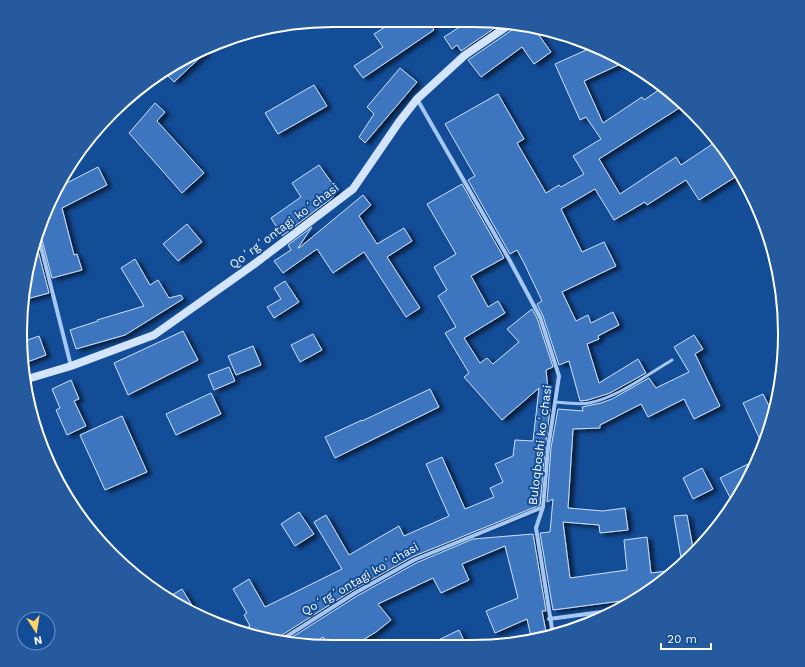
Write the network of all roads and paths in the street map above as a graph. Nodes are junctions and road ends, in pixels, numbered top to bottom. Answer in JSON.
{"nodes":[{"id":1,"x":503,"y":29,"type":"edge"},
{"id":2,"x":417,"y":99,"type":"junction"},
{"id":3,"x":40,"y":244,"type":"edge"},
{"id":4,"x":672,"y":360,"type":"dead end"},
{"id":5,"x":70,"y":366,"type":"junction"},
{"id":6,"x":31,"y":378,"type":"edge"},
{"id":7,"x":555,"y":402,"type":"junction"},
{"id":8,"x":543,"y":507,"type":"junction"},
{"id":9,"x":598,"y":613,"type":"edge"},
{"id":10,"x":549,"y":619,"type":"junction"},
{"id":11,"x":552,"y":630,"type":"edge"},
{"id":12,"x":287,"y":636,"type":"edge"}],
"edges":[{"from":1,"to":2,"type":"street","name":"Qoʻrgʻontagi koʻchasi"},
{"from":2,"to":5,"type":"street","name":"Qoʻrgʻontagi koʻchasi"},
{"from":2,"to":7,"type":"street","name":"Buloqboshi koʻchasi"},
{"from":3,"to":5,"type":"street"},
{"from":4,"to":7,"type":"lane"},
{"from":5,"to":6,"type":"street","name":"Qoʻrgʻontagi koʻchasi"},
{"from":7,"to":8,"type":"street","name":"Buloqboshi koʻchasi"},
{"from":8,"to":10,"type":"street","name":"Buloqboshi koʻchasi"},
{"from":8,"to":12,"type":"street","name":"Qoʻrgʻontagi koʻchasi"},
{"from":9,"to":10,"type":"street"},
{"from":10,"to":11,"type":"street","name":"Buloqboshi koʻchasi"}]}
